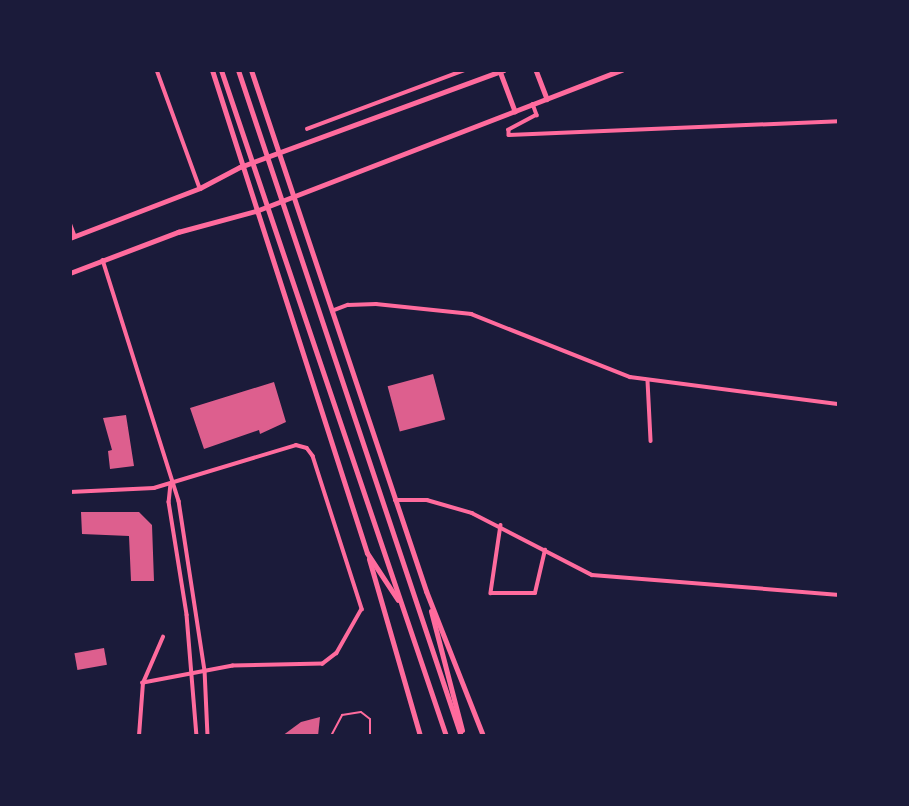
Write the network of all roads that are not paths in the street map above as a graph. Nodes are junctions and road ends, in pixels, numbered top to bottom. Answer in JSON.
{"nodes":[{"id":1,"x":157,"y":70,"type":"edge"},
{"id":2,"x":212,"y":70,"type":"edge"},
{"id":3,"x":221,"y":70,"type":"edge"},
{"id":4,"x":238,"y":70,"type":"edge"},
{"id":5,"x":251,"y":70,"type":"edge"},
{"id":6,"x":465,"y":70,"type":"edge"},
{"id":7,"x":536,"y":70,"type":"edge"},
{"id":8,"x":622,"y":70,"type":"edge"},
{"id":9,"x":502,"y":71,"type":"edge"},
{"id":10,"x":547,"y":99,"type":"junction"},
{"id":11,"x":533,"y":104,"type":"junction"},
{"id":12,"x":514,"y":111,"type":"junction"},
{"id":13,"x":839,"y":121,"type":"edge"},
{"id":14,"x":307,"y":128,"type":"dead end"},
{"id":15,"x":280,"y":152,"type":"junction"},
{"id":16,"x":240,"y":167,"type":"junction"},
{"id":17,"x":200,"y":188,"type":"junction"},
{"id":18,"x":295,"y":194,"type":"junction"},
{"id":19,"x":256,"y":211,"type":"junction"},
{"id":20,"x":70,"y":223,"type":"edge"},
{"id":21,"x":73,"y":237,"type":"edge"},
{"id":22,"x":103,"y":260,"type":"junction"},
{"id":23,"x":70,"y":273,"type":"edge"},
{"id":24,"x":332,"y":311,"type":"junction"},
{"id":25,"x":648,"y":381,"type":"junction"},
{"id":26,"x":839,"y":404,"type":"edge"},
{"id":27,"x":651,"y":441,"type":"dead end"},
{"id":28,"x":171,"y":481,"type":"junction"},
{"id":29,"x":70,"y":492,"type":"edge"},
{"id":30,"x":395,"y":500,"type":"junction"},
{"id":31,"x":500,"y":525,"type":"junction"},
{"id":32,"x":545,"y":550,"type":"junction"},
{"id":33,"x":367,"y":553,"type":"junction"},
{"id":34,"x":426,"y":591,"type":"junction"},
{"id":35,"x":839,"y":595,"type":"edge"},
{"id":36,"x":403,"y":607,"type":"junction"},
{"id":37,"x":163,"y":637,"type":"dead end"},
{"id":38,"x":205,"y":670,"type":"junction"},
{"id":39,"x":193,"y":671,"type":"junction"},
{"id":40,"x":143,"y":683,"type":"junction"},
{"id":41,"x":139,"y":736,"type":"edge"},
{"id":42,"x":197,"y":736,"type":"edge"},
{"id":43,"x":208,"y":736,"type":"edge"},
{"id":44,"x":331,"y":736,"type":"edge"},
{"id":45,"x":370,"y":736,"type":"edge"},
{"id":46,"x":420,"y":736,"type":"edge"},
{"id":47,"x":446,"y":736,"type":"edge"},
{"id":48,"x":462,"y":736,"type":"edge"},
{"id":49,"x":482,"y":736,"type":"edge"}],
"edges":[{"from":1,"to":17,"type":"street"},
{"from":2,"to":16,"type":"highway"},
{"from":3,"to":36,"type":"highway"},
{"from":4,"to":48,"type":"highway"},
{"from":5,"to":15,"type":"highway"},
{"from":6,"to":14,"type":"street"},
{"from":7,"to":10,"type":"street"},
{"from":8,"to":10,"type":"street"},
{"from":9,"to":12,"type":"street"},
{"from":9,"to":15,"type":"street"},
{"from":10,"to":11,"type":"street"},
{"from":11,"to":12,"type":"street"},
{"from":11,"to":13,"type":"street"},
{"from":12,"to":18,"type":"street"},
{"from":15,"to":16,"type":"street"},
{"from":15,"to":18,"type":"highway"},
{"from":16,"to":17,"type":"street"},
{"from":16,"to":19,"type":"highway"},
{"from":17,"to":21,"type":"street"},
{"from":18,"to":19,"type":"street"},
{"from":18,"to":24,"type":"highway"},
{"from":19,"to":22,"type":"street"},
{"from":19,"to":33,"type":"highway"},
{"from":20,"to":21,"type":"street"},
{"from":22,"to":23,"type":"street"},
{"from":22,"to":28,"type":"street"},
{"from":24,"to":25,"type":"street"},
{"from":24,"to":30,"type":"highway"},
{"from":25,"to":26,"type":"street"},
{"from":25,"to":27,"type":"street"},
{"from":28,"to":29,"type":"street"},
{"from":28,"to":38,"type":"street"},
{"from":28,"to":38,"type":"street"},
{"from":28,"to":39,"type":"street"},
{"from":30,"to":31,"type":"street"},
{"from":30,"to":34,"type":"highway"},
{"from":31,"to":32,"type":"street"},
{"from":31,"to":32,"type":"street"},
{"from":32,"to":35,"type":"street"},
{"from":33,"to":36,"type":"highway"},
{"from":33,"to":46,"type":"highway"},
{"from":34,"to":48,"type":"highway"},
{"from":34,"to":49,"type":"highway"},
{"from":36,"to":47,"type":"highway"},
{"from":37,"to":40,"type":"street"},
{"from":38,"to":39,"type":"street"},
{"from":38,"to":43,"type":"street"},
{"from":39,"to":40,"type":"street"},
{"from":39,"to":42,"type":"street"},
{"from":40,"to":41,"type":"street"},
{"from":44,"to":45,"type":"lane"}]}
